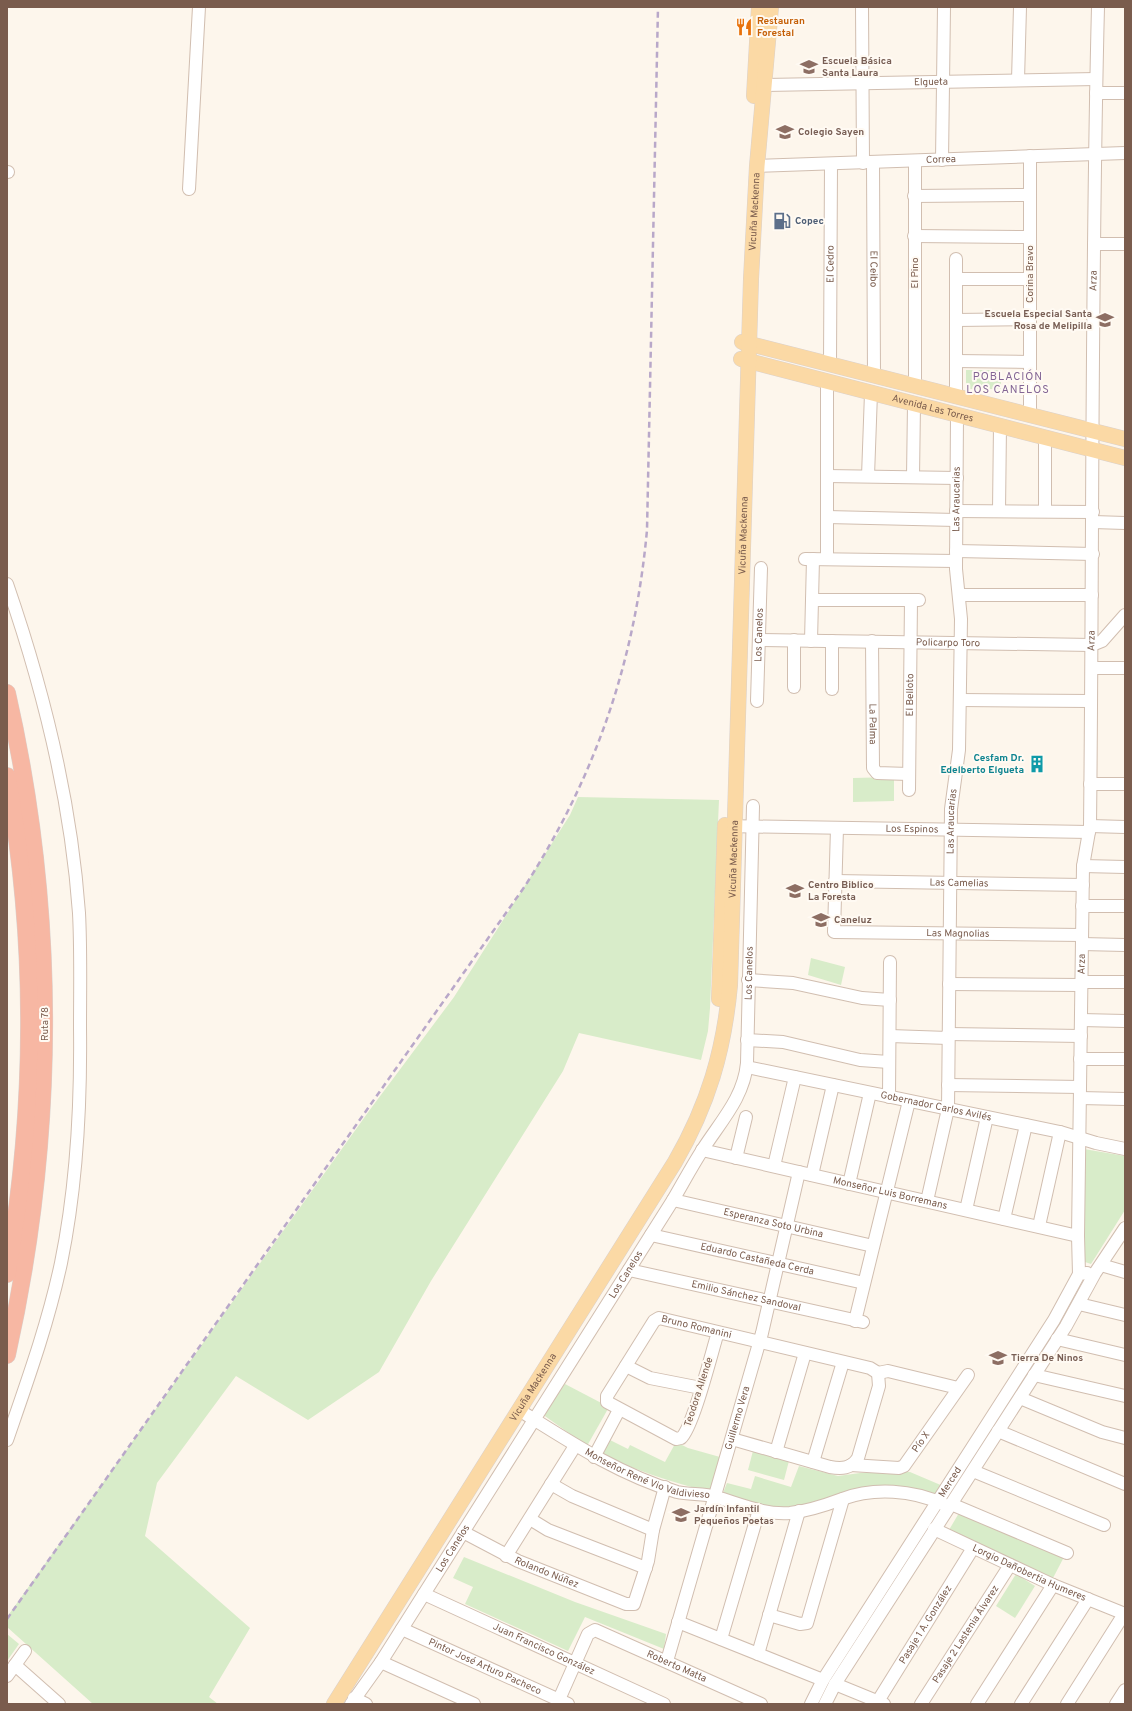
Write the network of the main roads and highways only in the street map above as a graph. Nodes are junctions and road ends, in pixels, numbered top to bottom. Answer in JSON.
{"nodes":[{"id":1,"x":759,"y":7,"type":"edge"},
{"id":2,"x":771,"y":7,"type":"edge"},
{"id":3,"x":745,"y":343,"type":"junction"},
{"id":4,"x":745,"y":360,"type":"junction"},
{"id":5,"x":1125,"y":439,"type":"edge"},
{"id":6,"x":1125,"y":458,"type":"edge"},
{"id":7,"x":7,"y":693,"type":"edge"},
{"id":8,"x":7,"y":776,"type":"edge"},
{"id":9,"x":19,"y":1196,"type":"junction"},
{"id":10,"x":7,"y":1218,"type":"edge"},
{"id":11,"x":7,"y":1274,"type":"edge"},
{"id":12,"x":7,"y":1355,"type":"edge"},
{"id":13,"x":334,"y":1704,"type":"edge"}],
"edges":[{"from":1,"to":3,"type":"main road","name":"Vicuña Mackenna"},
{"from":2,"to":3,"type":"main road","name":"Vicuña Mackenna"},
{"from":3,"to":4,"type":"main road","name":"Vicuña Mackenna"},
{"from":3,"to":5,"type":"main road","name":"Avenida Las Torres"},
{"from":4,"to":6,"type":"main road","name":"Avenida Las Torres"},
{"from":4,"to":13,"type":"main road","name":"Vicuña Mackenna"},
{"from":7,"to":12,"type":"highway","name":"Ruta 78"},
{"from":8,"to":9,"type":"highway","name":"Ruta 78"},
{"from":9,"to":10,"type":"highway"},
{"from":9,"to":11,"type":"highway","name":"Ruta 78"}]}
